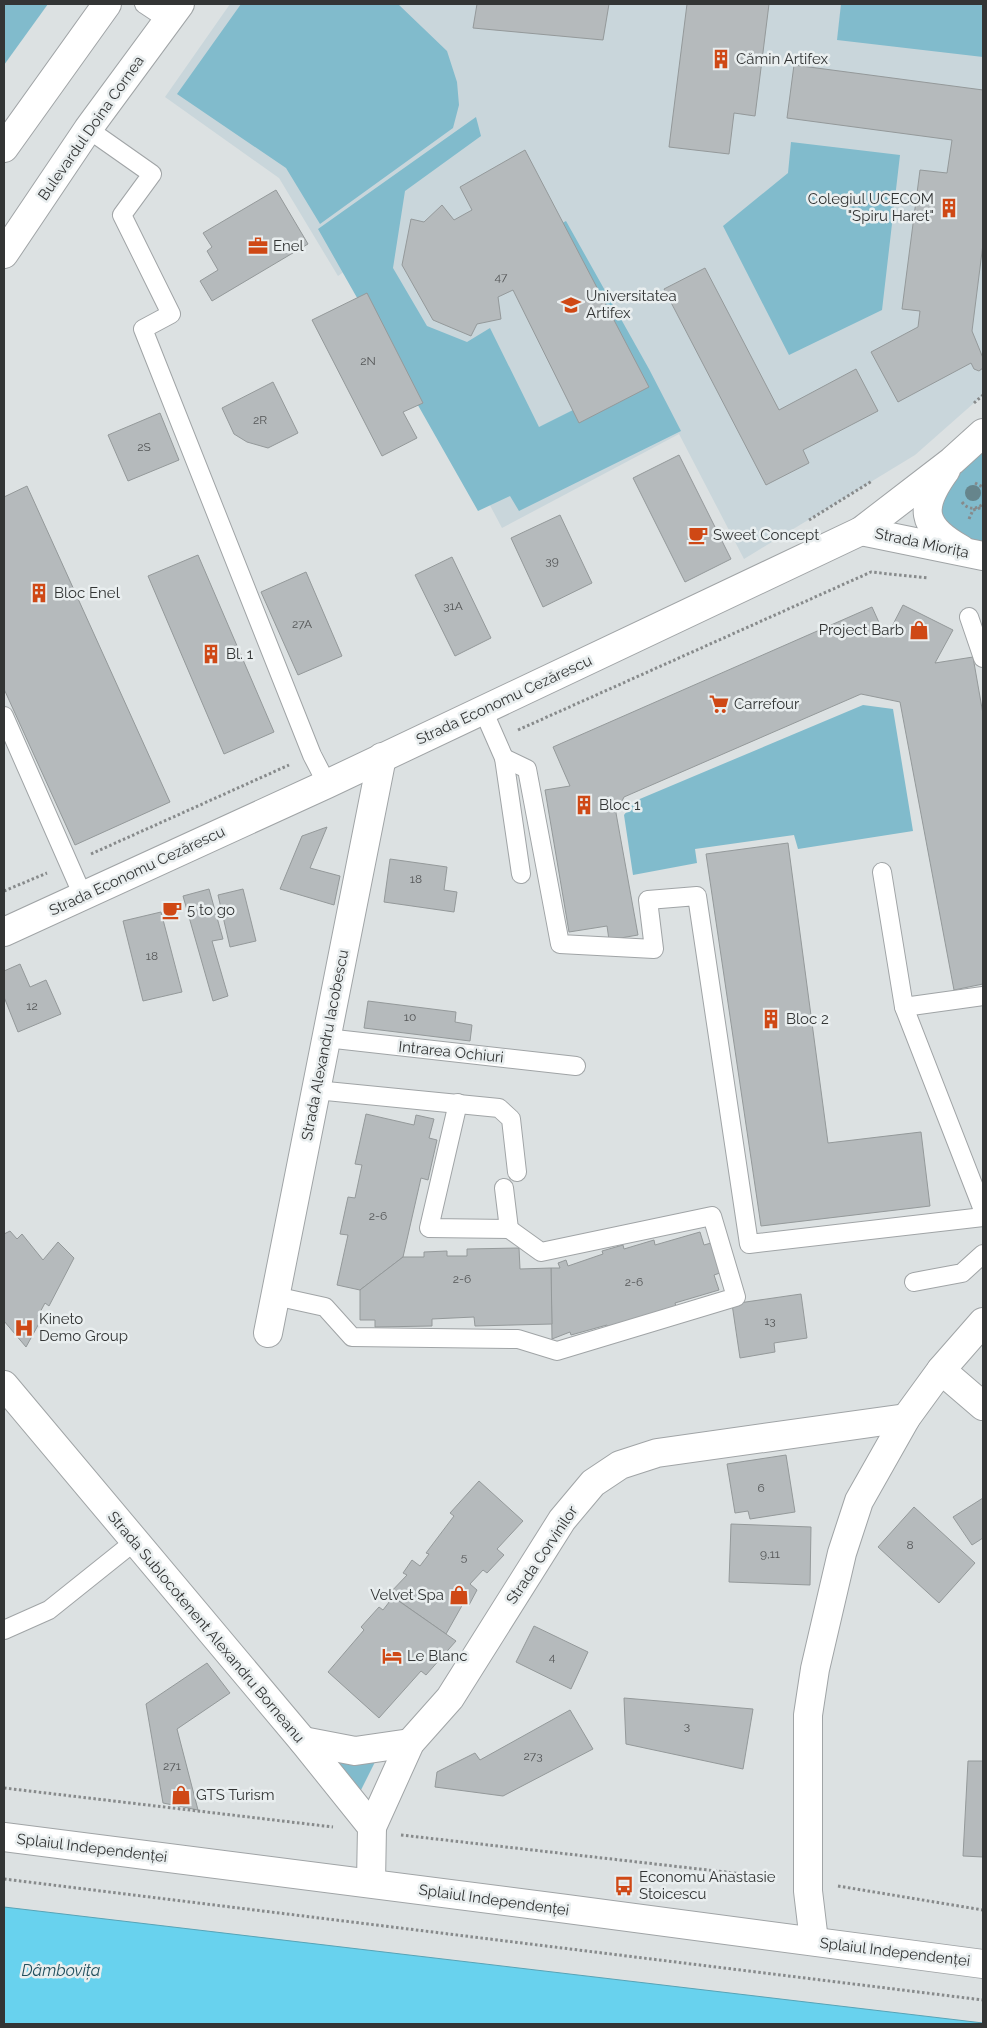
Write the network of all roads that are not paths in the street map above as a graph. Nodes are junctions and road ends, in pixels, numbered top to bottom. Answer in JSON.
{"nodes":[{"id":1,"x":107,"y":4,"type":"edge"},
{"id":2,"x":144,"y":4,"type":"edge"},
{"id":3,"x":174,"y":12,"type":"edge"},
{"id":4,"x":88,"y":130,"type":"junction"},
{"id":5,"x":4,"y":148,"type":"edge"},
{"id":6,"x":4,"y":254,"type":"edge"},
{"id":7,"x":983,"y":432,"type":"edge"},
{"id":8,"x":952,"y":461,"type":"junction"},
{"id":9,"x":861,"y":531,"type":"junction"},
{"id":10,"x":976,"y":555,"type":"edge"},
{"id":11,"x":969,"y":617,"type":"dead end"},
{"id":12,"x":983,"y":658,"type":"edge"},
{"id":13,"x":483,"y":710,"type":"junction"},
{"id":14,"x":4,"y":716,"type":"edge"},
{"id":15,"x":382,"y":757,"type":"junction"},
{"id":16,"x":504,"y":758,"type":"junction"},
{"id":17,"x":327,"y":784,"type":"junction"},
{"id":18,"x":882,"y":872,"type":"dead end"},
{"id":19,"x":521,"y":874,"type":"dead end"},
{"id":20,"x":83,"y":896,"type":"junction"},
{"id":21,"x":4,"y":932,"type":"edge"},
{"id":22,"x":983,"y":996,"type":"edge"},
{"id":23,"x":904,"y":1007,"type":"junction"},
{"id":24,"x":326,"y":1038,"type":"junction"},
{"id":25,"x":576,"y":1066,"type":"dead end"},
{"id":26,"x":316,"y":1090,"type":"junction"},
{"id":27,"x":458,"y":1104,"type":"junction"},
{"id":28,"x":518,"y":1172,"type":"dead end"},
{"id":29,"x":504,"y":1188,"type":"dead end"},
{"id":30,"x":983,"y":1210,"type":"edge"},
{"id":31,"x":983,"y":1217,"type":"edge"},
{"id":32,"x":509,"y":1229,"type":"junction"},
{"id":33,"x":983,"y":1254,"type":"edge"},
{"id":34,"x":914,"y":1282,"type":"dead end"},
{"id":35,"x":275,"y":1296,"type":"junction"},
{"id":36,"x":983,"y":1322,"type":"edge"},
{"id":37,"x":268,"y":1333,"type":"dead end"},
{"id":38,"x":941,"y":1370,"type":"junction"},
{"id":39,"x":4,"y":1385,"type":"edge"},
{"id":40,"x":983,"y":1406,"type":"edge"},
{"id":41,"x":906,"y":1418,"type":"junction"},
{"id":42,"x":134,"y":1542,"type":"junction"},
{"id":43,"x":4,"y":1630,"type":"edge"},
{"id":44,"x":303,"y":1741,"type":"junction"},
{"id":45,"x":410,"y":1743,"type":"junction"},
{"id":46,"x":372,"y":1829,"type":"junction"},
{"id":47,"x":4,"y":1837,"type":"edge"},
{"id":48,"x":371,"y":1882,"type":"junction"},
{"id":49,"x":814,"y":1942,"type":"junction"},
{"id":50,"x":983,"y":1964,"type":"edge"}],
"edges":[{"from":1,"to":5,"type":"street"},
{"from":2,"to":3,"type":"lane"},
{"from":3,"to":4,"type":"street","name":"Bulevardul Doina Cornea"},
{"from":4,"to":6,"type":"street","name":"Bulevardul Doina Cornea"},
{"from":4,"to":17,"type":"lane"},
{"from":7,"to":8,"type":"street","name":"Strada Economu Cezărescu"},
{"from":8,"to":9,"type":"street","name":"Strada Economu Cezărescu"},
{"from":8,"to":10,"type":"street"},
{"from":9,"to":10,"type":"street","name":"Strada Miorița"},
{"from":9,"to":13,"type":"street","name":"Strada Economu Cezărescu"},
{"from":11,"to":12,"type":"lane"},
{"from":13,"to":15,"type":"street","name":"Strada Economu Cezărescu"},
{"from":13,"to":16,"type":"lane"},
{"from":14,"to":20,"type":"lane"},
{"from":15,"to":17,"type":"street","name":"Strada Economu Cezărescu"},
{"from":15,"to":24,"type":"street","name":"Strada Alexandru Iacobescu"},
{"from":16,"to":19,"type":"lane"},
{"from":16,"to":31,"type":"lane"},
{"from":17,"to":20,"type":"street","name":"Strada Economu Cezărescu"},
{"from":18,"to":23,"type":"lane"},
{"from":20,"to":21,"type":"street","name":"Strada Economu Cezărescu"},
{"from":22,"to":23,"type":"lane"},
{"from":23,"to":30,"type":"lane"},
{"from":24,"to":25,"type":"lane","name":"Intrarea Ochiuri"},
{"from":24,"to":26,"type":"street","name":"Strada Alexandru Iacobescu"},
{"from":26,"to":27,"type":"lane"},
{"from":26,"to":35,"type":"street","name":"Strada Alexandru Iacobescu"},
{"from":27,"to":28,"type":"lane"},
{"from":27,"to":32,"type":"lane"},
{"from":29,"to":32,"type":"lane"},
{"from":32,"to":35,"type":"lane"},
{"from":33,"to":34,"type":"lane"},
{"from":35,"to":37,"type":"street","name":"Strada Alexandru Iacobescu"},
{"from":36,"to":38,"type":"street"},
{"from":38,"to":40,"type":"street"},
{"from":38,"to":41,"type":"street"},
{"from":39,"to":42,"type":"street","name":"Strada Sublocotenent Alexandru Borneanu"},
{"from":41,"to":45,"type":"street","name":"Strada Corvinilor"},
{"from":41,"to":49,"type":"street"},
{"from":42,"to":43,"type":"lane"},
{"from":42,"to":44,"type":"street","name":"Strada Sublocotenent Alexandru Borneanu"},
{"from":44,"to":45,"type":"street"},
{"from":44,"to":46,"type":"street","name":"Strada Sublocotenent Alexandru Borneanu"},
{"from":45,"to":46,"type":"street","name":"Strada Corvinilor"},
{"from":46,"to":48,"type":"street"},
{"from":47,"to":48,"type":"street","name":"Splaiul Independenței"},
{"from":48,"to":49,"type":"street","name":"Splaiul Independenței"},
{"from":49,"to":50,"type":"street","name":"Splaiul Independenței"}]}
